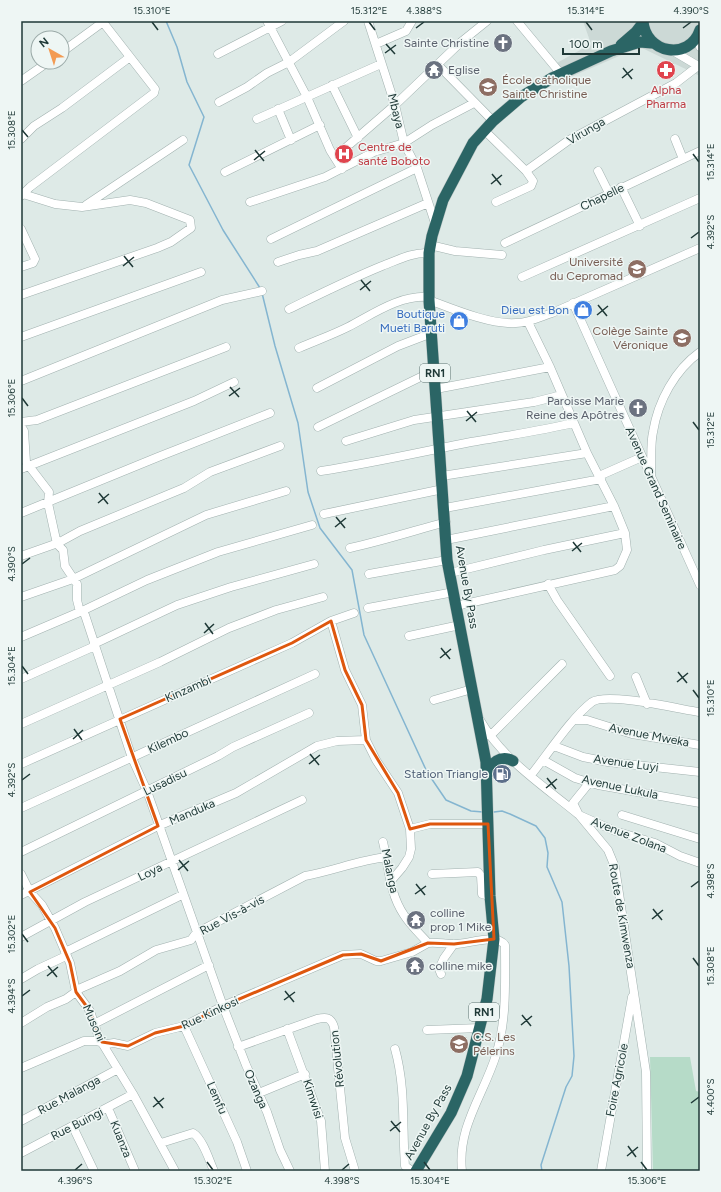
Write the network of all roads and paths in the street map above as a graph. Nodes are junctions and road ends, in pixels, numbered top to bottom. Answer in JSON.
{"nodes":[{"id":1,"x":103,"y":21,"type":"edge"},
{"id":2,"x":282,"y":21,"type":"edge"},
{"id":3,"x":344,"y":21,"type":"edge"},
{"id":4,"x":368,"y":21,"type":"edge"},
{"id":5,"x":412,"y":21,"type":"edge"},
{"id":6,"x":487,"y":21,"type":"edge"},
{"id":7,"x":517,"y":21,"type":"edge"},
{"id":8,"x":643,"y":22,"type":"edge"},
{"id":9,"x":268,"y":24,"type":"edge"},
{"id":10,"x":699,"y":32,"type":"edge"},
{"id":11,"x":652,"y":43,"type":"junction"},
{"id":12,"x":376,"y":44,"type":"junction"},
{"id":13,"x":70,"y":46,"type":"edge"},
{"id":14,"x":700,"y":47,"type":"edge"},
{"id":15,"x":611,"y":51,"type":"junction"},
{"id":16,"x":673,"y":51,"type":"junction"},
{"id":17,"x":218,"y":54,"type":"dead end"},
{"id":18,"x":130,"y":57,"type":"junction"},
{"id":19,"x":289,"y":62,"type":"junction"},
{"id":20,"x":381,"y":64,"type":"junction"},
{"id":21,"x":438,"y":66,"type":"junction"},
{"id":22,"x":699,"y":66,"type":"edge"},
{"id":23,"x":37,"y":70,"type":"edge"},
{"id":24,"x":561,"y":74,"type":"junction"},
{"id":25,"x":21,"y":81,"type":"edge"},
{"id":26,"x":332,"y":85,"type":"junction"},
{"id":27,"x":307,"y":97,"type":"junction"},
{"id":28,"x":219,"y":102,"type":"dead end"},
{"id":29,"x":474,"y":102,"type":"junction"},
{"id":30,"x":395,"y":105,"type":"junction"},
{"id":31,"x":278,"y":109,"type":"junction"},
{"id":32,"x":256,"y":119,"type":"dead end"},
{"id":33,"x":493,"y":121,"type":"junction"},
{"id":34,"x":320,"y":125,"type":"junction"},
{"id":35,"x":484,"y":130,"type":"junction"},
{"id":36,"x":358,"y":138,"type":"junction"},
{"id":37,"x":21,"y":139,"type":"edge"},
{"id":38,"x":675,"y":139,"type":"dead end"},
{"id":39,"x":183,"y":140,"type":"dead end"},
{"id":40,"x":291,"y":140,"type":"junction"},
{"id":41,"x":404,"y":143,"type":"junction"},
{"id":42,"x":700,"y":152,"type":"edge"},
{"id":43,"x":335,"y":157,"type":"junction"},
{"id":44,"x":683,"y":159,"type":"junction"},
{"id":45,"x":416,"y":168,"type":"junction"},
{"id":46,"x":342,"y":169,"type":"junction"},
{"id":47,"x":526,"y":171,"type":"junction"},
{"id":48,"x":598,"y":171,"type":"dead end"},
{"id":49,"x":225,"y":172,"type":"dead end"},
{"id":50,"x":621,"y":187,"type":"junction"},
{"id":51,"x":609,"y":193,"type":"junction"},
{"id":52,"x":22,"y":195,"type":"edge"},
{"id":53,"x":700,"y":198,"type":"edge"},
{"id":54,"x":250,"y":202,"type":"dead end"},
{"id":55,"x":496,"y":202,"type":"dead end"},
{"id":56,"x":428,"y":203,"type":"junction"},
{"id":57,"x":82,"y":207,"type":"junction"},
{"id":58,"x":435,"y":223,"type":"junction"},
{"id":59,"x":640,"y":226,"type":"junction"},
{"id":60,"x":21,"y":229,"type":"edge"},
{"id":61,"x":271,"y":240,"type":"dead end"},
{"id":62,"x":505,"y":243,"type":"dead end"},
{"id":63,"x":700,"y":248,"type":"edge"},
{"id":64,"x":430,"y":249,"type":"junction"},
{"id":65,"x":502,"y":255,"type":"dead end"},
{"id":66,"x":278,"y":262,"type":"dead end"},
{"id":67,"x":21,"y":267,"type":"edge"},
{"id":68,"x":201,"y":272,"type":"dead end"},
{"id":69,"x":522,"y":277,"type":"dead end"},
{"id":70,"x":262,"y":291,"type":"dead end"},
{"id":71,"x":21,"y":295,"type":"edge"},
{"id":72,"x":429,"y":298,"type":"junction"},
{"id":73,"x":573,"y":303,"type":"junction"},
{"id":74,"x":289,"y":309,"type":"dead end"},
{"id":75,"x":528,"y":322,"type":"junction"},
{"id":76,"x":432,"y":333,"type":"junction"},
{"id":77,"x":21,"y":337,"type":"edge"},
{"id":78,"x":226,"y":347,"type":"dead end"},
{"id":79,"x":299,"y":348,"type":"dead end"},
{"id":80,"x":700,"y":352,"type":"edge"},
{"id":81,"x":550,"y":366,"type":"junction"},
{"id":82,"x":435,"y":370,"type":"junction"},
{"id":83,"x":21,"y":381,"type":"edge"},
{"id":84,"x":234,"y":382,"type":"dead end"},
{"id":85,"x":317,"y":388,"type":"dead end"},
{"id":86,"x":436,"y":389,"type":"junction"},
{"id":87,"x":562,"y":395,"type":"junction"},
{"id":88,"x":270,"y":413,"type":"dead end"},
{"id":89,"x":438,"y":417,"type":"junction"},
{"id":90,"x":21,"y":422,"type":"edge"},
{"id":91,"x":574,"y":423,"type":"junction"},
{"id":92,"x":21,"y":426,"type":"edge"},
{"id":93,"x":318,"y":427,"type":"dead end"},
{"id":94,"x":346,"y":441,"type":"dead end"},
{"id":95,"x":280,"y":446,"type":"dead end"},
{"id":96,"x":441,"y":448,"type":"junction"},
{"id":97,"x":587,"y":453,"type":"junction"},
{"id":98,"x":642,"y":457,"type":"junction"},
{"id":99,"x":25,"y":467,"type":"edge"},
{"id":100,"x":321,"y":471,"type":"dead end"},
{"id":101,"x":442,"y":476,"type":"junction"},
{"id":102,"x":600,"y":477,"type":"junction"},
{"id":103,"x":651,"y":478,"type":"junction"},
{"id":104,"x":443,"y":489,"type":"junction"},
{"id":105,"x":286,"y":491,"type":"dead end"},
{"id":106,"x":48,"y":503,"type":"junction"},
{"id":107,"x":614,"y":506,"type":"junction"},
{"id":108,"x":445,"y":508,"type":"junction"},
{"id":109,"x":21,"y":513,"type":"edge"},
{"id":110,"x":324,"y":514,"type":"dead end"},
{"id":111,"x":446,"y":522,"type":"junction"},
{"id":112,"x":312,"y":526,"type":"dead end"},
{"id":113,"x":625,"y":533,"type":"junction"},
{"id":114,"x":446,"y":540,"type":"junction"},
{"id":115,"x":58,"y":543,"type":"junction"},
{"id":116,"x":350,"y":548,"type":"dead end"},
{"id":117,"x":21,"y":556,"type":"edge"},
{"id":118,"x":447,"y":560,"type":"junction"},
{"id":119,"x":314,"y":564,"type":"dead end"},
{"id":120,"x":450,"y":573,"type":"junction"},
{"id":121,"x":369,"y":574,"type":"dead end"},
{"id":122,"x":73,"y":579,"type":"junction"},
{"id":123,"x":548,"y":584,"type":"junction"},
{"id":124,"x":700,"y":585,"type":"edge"},
{"id":125,"x":454,"y":592,"type":"junction"},
{"id":126,"x":21,"y":597,"type":"edge"},
{"id":127,"x":323,"y":597,"type":"dead end"},
{"id":128,"x":456,"y":606,"type":"junction"},
{"id":129,"x":368,"y":608,"type":"dead end"},
{"id":130,"x":82,"y":611,"type":"junction"},
{"id":131,"x":354,"y":613,"type":"dead end"},
{"id":132,"x":331,"y":621,"type":"junction"},
{"id":133,"x":460,"y":625,"type":"junction"},
{"id":134,"x":409,"y":636,"type":"dead end"},
{"id":135,"x":21,"y":637,"type":"edge"},
{"id":136,"x":95,"y":645,"type":"junction"},
{"id":137,"x":562,"y":664,"type":"dead end"},
{"id":138,"x":315,"y":674,"type":"dead end"},
{"id":139,"x":610,"y":676,"type":"dead end"},
{"id":140,"x":636,"y":677,"type":"dead end"},
{"id":141,"x":21,"y":679,"type":"edge"},
{"id":142,"x":108,"y":685,"type":"junction"},
{"id":143,"x":472,"y":690,"type":"junction"},
{"id":144,"x":434,"y":700,"type":"dead end"},
{"id":145,"x":647,"y":704,"type":"junction"},
{"id":146,"x":698,"y":712,"type":"dead end"},
{"id":147,"x":309,"y":713,"type":"dead end"},
{"id":148,"x":477,"y":716,"type":"junction"},
{"id":149,"x":120,"y":719,"type":"junction"},
{"id":150,"x":575,"y":720,"type":"junction"},
{"id":151,"x":21,"y":724,"type":"edge"},
{"id":152,"x":490,"y":736,"type":"junction"},
{"id":153,"x":366,"y":740,"type":"junction"},
{"id":154,"x":700,"y":745,"type":"edge"},
{"id":155,"x":554,"y":746,"type":"junction"},
{"id":156,"x":132,"y":758,"type":"junction"},
{"id":157,"x":543,"y":760,"type":"junction"},
{"id":158,"x":513,"y":761,"type":"junction"},
{"id":159,"x":21,"y":764,"type":"edge"},
{"id":160,"x":700,"y":772,"type":"edge"},
{"id":161,"x":531,"y":775,"type":"junction"},
{"id":162,"x":486,"y":778,"type":"junction"},
{"id":163,"x":590,"y":782,"type":"junction"},
{"id":164,"x":147,"y":791,"type":"junction"},
{"id":165,"x":302,"y":800,"type":"dead end"},
{"id":166,"x":700,"y":803,"type":"edge"},
{"id":167,"x":21,"y":808,"type":"edge"},
{"id":168,"x":579,"y":815,"type":"junction"},
{"id":169,"x":622,"y":815,"type":"dead end"},
{"id":170,"x":488,"y":824,"type":"junction"},
{"id":171,"x":158,"y":826,"type":"junction"},
{"id":172,"x":410,"y":829,"type":"junction"},
{"id":173,"x":700,"y":839,"type":"edge"},
{"id":174,"x":383,"y":842,"type":"dead end"},
{"id":175,"x":21,"y":852,"type":"edge"},
{"id":176,"x":387,"y":857,"type":"junction"},
{"id":177,"x":699,"y":861,"type":"edge"},
{"id":178,"x":171,"y":862,"type":"junction"},
{"id":179,"x":21,"y":874,"type":"edge"},
{"id":180,"x":432,"y":874,"type":"dead end"},
{"id":181,"x":390,"y":882,"type":"junction"},
{"id":182,"x":30,"y":892,"type":"junction"},
{"id":183,"x":21,"y":895,"type":"edge"},
{"id":184,"x":182,"y":895,"type":"junction"},
{"id":185,"x":490,"y":896,"type":"junction"},
{"id":186,"x":51,"y":921,"type":"junction"},
{"id":187,"x":196,"y":933,"type":"junction"},
{"id":188,"x":21,"y":937,"type":"edge"},
{"id":189,"x":494,"y":939,"type":"junction"},
{"id":190,"x":428,"y":943,"type":"junction"},
{"id":191,"x":454,"y":944,"type":"junction"},
{"id":192,"x":66,"y":954,"type":"junction"},
{"id":193,"x":209,"y":965,"type":"junction"},
{"id":194,"x":441,"y":974,"type":"dead end"},
{"id":195,"x":21,"y":979,"type":"edge"},
{"id":196,"x":634,"y":988,"type":"junction"},
{"id":197,"x":76,"y":992,"type":"junction"},
{"id":198,"x":223,"y":1006,"type":"junction"},
{"id":199,"x":21,"y":1023,"type":"edge"},
{"id":200,"x":94,"y":1024,"type":"junction"},
{"id":201,"x":184,"y":1026,"type":"junction"},
{"id":202,"x":480,"y":1028,"type":"junction"},
{"id":203,"x":287,"y":1029,"type":"junction"},
{"id":204,"x":427,"y":1030,"type":"dead end"},
{"id":205,"x":102,"y":1042,"type":"junction"},
{"id":206,"x":238,"y":1047,"type":"junction"},
{"id":207,"x":395,"y":1049,"type":"dead end"},
{"id":208,"x":21,"y":1068,"type":"edge"},
{"id":209,"x":118,"y":1069,"type":"junction"},
{"id":210,"x":305,"y":1074,"type":"junction"},
{"id":211,"x":259,"y":1093,"type":"junction"},
{"id":212,"x":133,"y":1094,"type":"junction"},
{"id":213,"x":108,"y":1108,"type":"junction"},
{"id":214,"x":21,"y":1121,"type":"edge"},
{"id":215,"x":73,"y":1127,"type":"junction"},
{"id":216,"x":161,"y":1143,"type":"junction"},
{"id":217,"x":21,"y":1153,"type":"edge"},
{"id":218,"x":91,"y":1170,"type":"edge"},
{"id":219,"x":135,"y":1171,"type":"edge"},
{"id":220,"x":175,"y":1171,"type":"edge"},
{"id":221,"x":214,"y":1171,"type":"edge"},
{"id":222,"x":247,"y":1171,"type":"edge"},
{"id":223,"x":290,"y":1171,"type":"edge"},
{"id":224,"x":325,"y":1171,"type":"edge"},
{"id":225,"x":355,"y":1171,"type":"edge"},
{"id":226,"x":412,"y":1171,"type":"edge"},
{"id":227,"x":416,"y":1171,"type":"edge"},
{"id":228,"x":462,"y":1171,"type":"edge"},
{"id":229,"x":601,"y":1171,"type":"edge"},
{"id":230,"x":647,"y":1171,"type":"edge"}],
"edges":[{"from":1,"to":13,"type":"street"},
{"from":1,"to":18,"type":"street"},
{"from":2,"to":9,"type":"street"},
{"from":3,"to":19,"type":"street"},
{"from":4,"to":12,"type":"street","name":"Mbaya"},
{"from":5,"to":12,"type":"street"},
{"from":6,"to":21,"type":"street"},
{"from":7,"to":24,"type":"street"},
{"from":8,"to":11,"type":"highway","number":"RN1"},
{"from":8,"to":15,"type":"highway","number":"RN1"},
{"from":9,"to":17,"type":"street"},
{"from":9,"to":19,"type":"street"},
{"from":10,"to":14,"type":"street"},
{"from":10,"to":16,"type":"highway"},
{"from":11,"to":15,"type":"highway","number":"RN1"},
{"from":11,"to":16,"type":"highway","number":"RN1"},
{"from":12,"to":20,"type":"street","name":"Mbaya"},
{"from":15,"to":24,"type":"highway","name":"Avenue By Pass","number":"RN1"},
{"from":16,"to":22,"type":"street"},
{"from":18,"to":37,"type":"street"},
{"from":18,"to":52,"type":"street"},
{"from":19,"to":27,"type":"street"},
{"from":19,"to":28,"type":"street"},
{"from":20,"to":26,"type":"street"},
{"from":20,"to":30,"type":"street","name":"Mbaya"},
{"from":21,"to":29,"type":"street"},
{"from":21,"to":30,"type":"street"},
{"from":22,"to":47,"type":"street","name":"Virunga"},
{"from":23,"to":25,"type":"street"},
{"from":24,"to":33,"type":"highway","name":"Avenue By Pass","number":"RN1"},
{"from":26,"to":27,"type":"street"},
{"from":26,"to":36,"type":"street"},
{"from":27,"to":31,"type":"street"},
{"from":27,"to":34,"type":"street"},
{"from":29,"to":33,"type":"street"},
{"from":29,"to":41,"type":"street"},
{"from":30,"to":36,"type":"street"},
{"from":30,"to":41,"type":"street","name":"Mbaya"},
{"from":31,"to":32,"type":"street"},
{"from":31,"to":40,"type":"street"},
{"from":33,"to":35,"type":"highway","name":"Avenue By Pass","number":"RN1"},
{"from":34,"to":40,"type":"street"},
{"from":34,"to":43,"type":"street"},
{"from":35,"to":47,"type":"street"},
{"from":35,"to":58,"type":"highway","name":"Avenue By Pass","number":"RN1"},
{"from":36,"to":43,"type":"street"},
{"from":38,"to":44,"type":"street"},
{"from":39,"to":57,"type":"street"},
{"from":40,"to":49,"type":"street"},
{"from":41,"to":45,"type":"street","name":"Mbaya"},
{"from":41,"to":46,"type":"street"},
{"from":42,"to":44,"type":"street","name":"Chapelle"},
{"from":43,"to":46,"type":"street"},
{"from":44,"to":50,"type":"street","name":"Chapelle"},
{"from":45,"to":56,"type":"street","name":"Mbaya"},
{"from":45,"to":61,"type":"street"},
{"from":46,"to":54,"type":"street"},
{"from":47,"to":55,"type":"street"},
{"from":48,"to":51,"type":"street"},
{"from":50,"to":51,"type":"street","name":"Chapelle"},
{"from":50,"to":59,"type":"street"},
{"from":51,"to":62,"type":"street","name":"Chapelle"},
{"from":52,"to":57,"type":"street"},
{"from":53,"to":59,"type":"street"},
{"from":56,"to":58,"type":"street","name":"Mbaya"},
{"from":56,"to":66,"type":"street"},
{"from":57,"to":71,"type":"street"},
{"from":58,"to":64,"type":"highway","name":"Avenue By Pass","number":"RN1"},
{"from":59,"to":69,"type":"street"},
{"from":60,"to":67,"type":"street"},
{"from":63,"to":73,"type":"street"},
{"from":64,"to":65,"type":"street"},
{"from":64,"to":72,"type":"highway","name":"Avenue By Pass","number":"RN1"},
{"from":64,"to":74,"type":"street"},
{"from":68,"to":77,"type":"street"},
{"from":70,"to":83,"type":"street"},
{"from":72,"to":75,"type":"street"},
{"from":72,"to":76,"type":"highway","name":"Avenue By Pass","number":"RN1"},
{"from":72,"to":79,"type":"street"},
{"from":73,"to":75,"type":"street"},
{"from":73,"to":98,"type":"street","name":"Avenue Grand Seminaire"},
{"from":75,"to":81,"type":"street"},
{"from":76,"to":82,"type":"highway","name":"Avenue By Pass","number":"RN1"},
{"from":76,"to":85,"type":"street"},
{"from":78,"to":90,"type":"street"},
{"from":80,"to":103,"type":"street"},
{"from":81,"to":86,"type":"street"},
{"from":81,"to":87,"type":"street"},
{"from":82,"to":86,"type":"highway","name":"Avenue By Pass","number":"RN1"},
{"from":82,"to":93,"type":"street"},
{"from":84,"to":99,"type":"street"},
{"from":86,"to":89,"type":"highway","name":"Avenue By Pass","number":"RN1"},
{"from":87,"to":89,"type":"street"},
{"from":87,"to":91,"type":"street"},
{"from":88,"to":106,"type":"street"},
{"from":89,"to":94,"type":"street"},
{"from":89,"to":96,"type":"highway","name":"Avenue By Pass","number":"RN1"},
{"from":91,"to":96,"type":"street"},
{"from":91,"to":97,"type":"street"},
{"from":92,"to":99,"type":"street"},
{"from":95,"to":115,"type":"street"},
{"from":96,"to":100,"type":"street"},
{"from":96,"to":101,"type":"highway","name":"Avenue By Pass","number":"RN1"},
{"from":97,"to":101,"type":"street"},
{"from":97,"to":102,"type":"street"},
{"from":98,"to":102,"type":"street"},
{"from":98,"to":103,"type":"street","name":"Avenue Grand Seminaire"},
{"from":99,"to":106,"type":"street","name":"Ozanga"},
{"from":101,"to":104,"type":"highway","name":"Avenue By Pass","number":"RN1"},
{"from":102,"to":107,"type":"street"},
{"from":102,"to":108,"type":"street"},
{"from":103,"to":124,"type":"street","name":"Avenue Grand Seminaire"},
{"from":104,"to":108,"type":"highway","name":"Avenue By Pass","number":"RN1"},
{"from":104,"to":110,"type":"street"},
{"from":105,"to":122,"type":"street"},
{"from":106,"to":109,"type":"street"},
{"from":106,"to":115,"type":"street","name":"Ozanga"},
{"from":107,"to":113,"type":"street"},
{"from":107,"to":114,"type":"street"},
{"from":108,"to":111,"type":"highway","name":"Avenue By Pass","number":"RN1"},
{"from":111,"to":114,"type":"highway","name":"Avenue By Pass","number":"RN1"},
{"from":111,"to":116,"type":"street"},
{"from":112,"to":130,"type":"street"},
{"from":113,"to":120,"type":"street"},
{"from":113,"to":123,"type":"street"},
{"from":114,"to":118,"type":"highway","name":"Avenue By Pass","number":"RN1"},
{"from":115,"to":117,"type":"street"},
{"from":115,"to":122,"type":"street","name":"Ozanga"},
{"from":118,"to":120,"type":"highway","name":"Avenue By Pass","number":"RN1"},
{"from":118,"to":121,"type":"street"},
{"from":119,"to":136,"type":"street"},
{"from":120,"to":125,"type":"highway","name":"Avenue By Pass","number":"RN1"},
{"from":122,"to":126,"type":"street"},
{"from":122,"to":130,"type":"street","name":"Ozanga"},
{"from":123,"to":128,"type":"street"},
{"from":123,"to":139,"type":"street"},
{"from":125,"to":128,"type":"highway","name":"Avenue By Pass","number":"RN1"},
{"from":125,"to":129,"type":"street"},
{"from":127,"to":142,"type":"street"},
{"from":128,"to":133,"type":"highway","name":"Avenue By Pass","number":"RN1"},
{"from":130,"to":135,"type":"street"},
{"from":130,"to":136,"type":"street","name":"Ozanga"},
{"from":131,"to":132,"type":"street","name":"Kinzambi"},
{"from":132,"to":149,"type":"street","name":"Kinzambi"},
{"from":132,"to":153,"type":"street"},
{"from":133,"to":134,"type":"street"},
{"from":133,"to":143,"type":"highway","name":"Avenue By Pass","number":"RN1"},
{"from":136,"to":141,"type":"street"},
{"from":136,"to":142,"type":"street","name":"Ozanga"},
{"from":137,"to":152,"type":"street"},
{"from":138,"to":156,"type":"street","name":"Kilembo"},
{"from":140,"to":145,"type":"street"},
{"from":142,"to":149,"type":"street","name":"Ozanga"},
{"from":142,"to":151,"type":"street"},
{"from":143,"to":144,"type":"street"},
{"from":143,"to":148,"type":"highway","name":"Avenue By Pass","number":"RN1"},
{"from":145,"to":146,"type":"street"},
{"from":145,"to":150,"type":"street"},
{"from":147,"to":164,"type":"street","name":"Lusadisu"},
{"from":148,"to":152,"type":"street","name":"Route de Kimwenza"},
{"from":148,"to":162,"type":"highway","name":"Avenue By Pass","number":"RN1"},
{"from":149,"to":156,"type":"street","name":"Ozanga"},
{"from":149,"to":159,"type":"street","name":"Kinzambi"},
{"from":150,"to":154,"type":"street","name":"Avenue Mweka"},
{"from":150,"to":155,"type":"street"},
{"from":152,"to":158,"type":"street","name":"Route de Kimwenza"},
{"from":153,"to":171,"type":"street","name":"Manduka"},
{"from":153,"to":172,"type":"street"},
{"from":155,"to":157,"type":"street"},
{"from":155,"to":160,"type":"street","name":"Avenue Luyi"},
{"from":156,"to":164,"type":"street","name":"Ozanga"},
{"from":156,"to":167,"type":"street","name":"Kilembo"},
{"from":157,"to":161,"type":"street"},
{"from":157,"to":163,"type":"street","name":"Avenue Lukula"},
{"from":158,"to":161,"type":"street","name":"Route de Kimwenza"},
{"from":158,"to":162,"type":"highway"},
{"from":161,"to":168,"type":"street","name":"Route de Kimwenza"},
{"from":162,"to":170,"type":"highway","name":"Avenue By Pass","number":"RN1"},
{"from":163,"to":166,"type":"street","name":"Avenue Lukula"},
{"from":163,"to":168,"type":"street"},
{"from":164,"to":171,"type":"street","name":"Ozanga"},
{"from":164,"to":175,"type":"street","name":"Lusadisu"},
{"from":165,"to":178,"type":"street","name":"Loya"},
{"from":168,"to":177,"type":"street","name":"Avenue Zolana"},
{"from":168,"to":196,"type":"street","name":"Route de Kimwenza"},
{"from":169,"to":173,"type":"street"},
{"from":170,"to":172,"type":"street"},
{"from":170,"to":185,"type":"highway","name":"Avenue By Pass","number":"RN1"},
{"from":171,"to":178,"type":"street","name":"Ozanga"},
{"from":171,"to":182,"type":"street","name":"Manduka"},
{"from":172,"to":181,"type":"street"},
{"from":174,"to":176,"type":"street","name":"Malanga"},
{"from":176,"to":181,"type":"street","name":"Malanga"},
{"from":176,"to":187,"type":"street","name":"Rue Vis-à-vis"},
{"from":178,"to":184,"type":"street","name":"Ozanga"},
{"from":178,"to":186,"type":"street","name":"Loya"},
{"from":179,"to":182,"type":"street","name":"Musoni"},
{"from":180,"to":185,"type":"street"},
{"from":181,"to":190,"type":"street","name":"Malanga"},
{"from":182,"to":183,"type":"street","name":"Manduka"},
{"from":182,"to":186,"type":"street","name":"Musoni"},
{"from":184,"to":187,"type":"street","name":"Ozanga"},
{"from":184,"to":192,"type":"street"},
{"from":185,"to":189,"type":"highway","name":"Avenue By Pass","number":"RN1"},
{"from":186,"to":188,"type":"street","name":"Loya"},
{"from":186,"to":192,"type":"street","name":"Musoni"},
{"from":187,"to":193,"type":"street","name":"Ozanga"},
{"from":187,"to":197,"type":"street","name":"Rue Vis-à-vis"},
{"from":189,"to":191,"type":"street"},
{"from":189,"to":202,"type":"highway","name":"Avenue By Pass","number":"RN1"},
{"from":189,"to":228,"type":"street"},
{"from":190,"to":191,"type":"street"},
{"from":190,"to":198,"type":"street","name":"Rue Kinkosi"},
{"from":191,"to":194,"type":"street"},
{"from":192,"to":195,"type":"street"},
{"from":192,"to":197,"type":"street","name":"Musoni"},
{"from":193,"to":198,"type":"street","name":"Ozanga"},
{"from":193,"to":200,"type":"street"},
{"from":196,"to":229,"type":"street","name":"Foire Agricole"},
{"from":196,"to":230,"type":"street","name":"Route de Kimwenza"},
{"from":197,"to":199,"type":"street","name":"Rue Vis-à-vis"},
{"from":197,"to":200,"type":"street","name":"Musoni"},
{"from":198,"to":201,"type":"street","name":"Rue Kinkosi"},
{"from":198,"to":206,"type":"street","name":"Ozanga"},
{"from":200,"to":205,"type":"street","name":"Musoni"},
{"from":201,"to":205,"type":"street","name":"Rue Kinkosi"},
{"from":201,"to":222,"type":"street","name":"Lemfu"},
{"from":202,"to":204,"type":"street"},
{"from":202,"to":227,"type":"highway","name":"Avenue By Pass","number":"RN1"},
{"from":203,"to":206,"type":"street","name":"Révolution"},
{"from":203,"to":210,"type":"street","name":"Kimwisi"},
{"from":203,"to":225,"type":"street","name":"Révolution"},
{"from":205,"to":208,"type":"street","name":"Rue Kinkosi"},
{"from":205,"to":209,"type":"street","name":"Musoni"},
{"from":206,"to":211,"type":"street","name":"Ozanga"},
{"from":207,"to":226,"type":"street"},
{"from":209,"to":212,"type":"street","name":"Musoni"},
{"from":209,"to":214,"type":"street","name":"Rue Malanga"},
{"from":210,"to":211,"type":"street"},
{"from":210,"to":224,"type":"street","name":"Kimwisi"},
{"from":211,"to":223,"type":"street","name":"Ozanga"},
{"from":212,"to":213,"type":"street","name":"Rue Buingi"},
{"from":212,"to":216,"type":"street","name":"Musoni"},
{"from":213,"to":215,"type":"street","name":"Rue Buingi"},
{"from":213,"to":219,"type":"street","name":"Kuanza"},
{"from":215,"to":217,"type":"street","name":"Rue Buingi"},
{"from":215,"to":218,"type":"street"},
{"from":216,"to":220,"type":"street","name":"Musoni"},
{"from":216,"to":221,"type":"street"}]}
